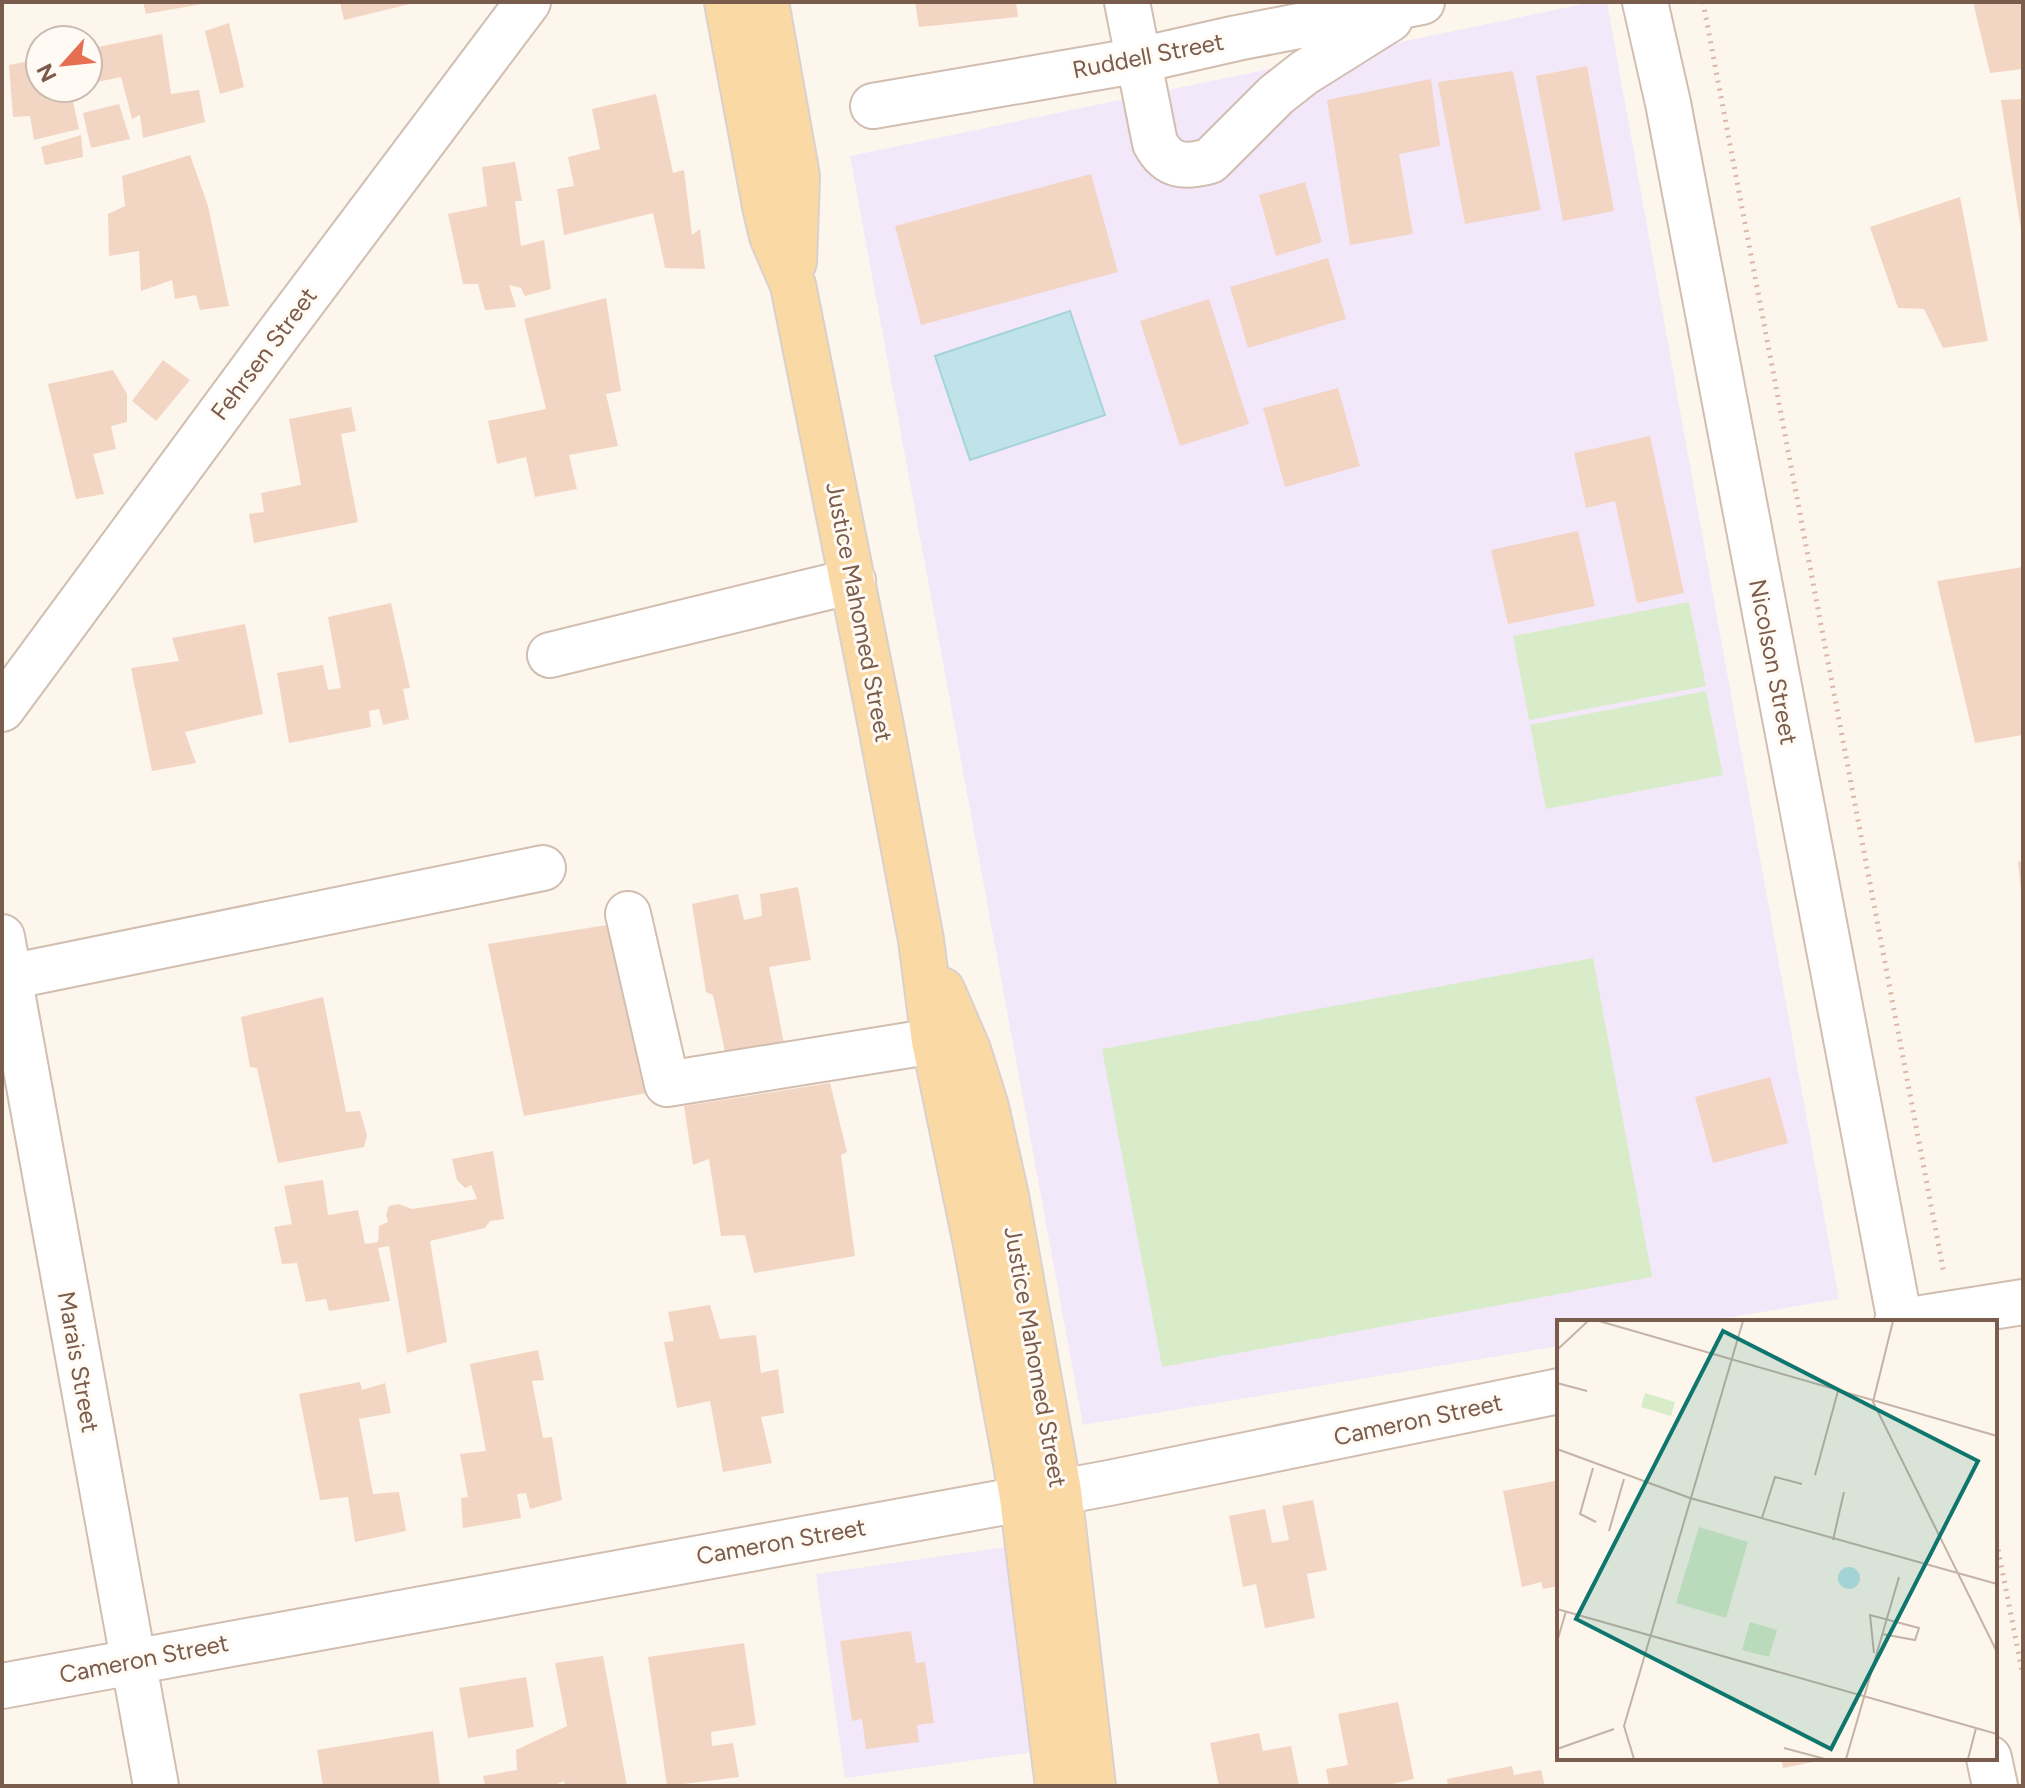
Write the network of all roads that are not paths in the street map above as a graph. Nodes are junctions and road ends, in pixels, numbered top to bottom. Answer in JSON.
{"nodes":[{"id":1,"x":528,"y":2,"type":"edge"},
{"id":2,"x":727,"y":2,"type":"edge"},
{"id":3,"x":766,"y":2,"type":"edge"},
{"id":4,"x":1127,"y":2,"type":"edge"},
{"id":5,"x":1645,"y":2,"type":"edge"},
{"id":6,"x":1419,"y":3,"type":"edge"},
{"id":7,"x":1232,"y":20,"type":"edge"},
{"id":8,"x":1140,"y":60,"type":"junction"},
{"id":9,"x":873,"y":106,"type":"dead end"},
{"id":10,"x":793,"y":285,"type":"junction"},
{"id":11,"x":853,"y":581,"type":"junction"},
{"id":12,"x":550,"y":655,"type":"dead end"},
{"id":13,"x":2,"y":709,"type":"edge"},
{"id":14,"x":543,"y":868,"type":"dead end"},
{"id":15,"x":628,"y":914,"type":"dead end"},
{"id":16,"x":921,"y":940,"type":"junction"},
{"id":17,"x":6,"y":957,"type":"edge"},
{"id":18,"x":934,"y":1041,"type":"junction"},
{"id":19,"x":2023,"y":1302,"type":"edge"},
{"id":20,"x":1899,"y":1320,"type":"edge"},
{"id":21,"x":1912,"y":1320,"type":"edge"},
{"id":22,"x":1557,"y":1391,"type":"edge"},
{"id":23,"x":1041,"y":1494,"type":"junction"},
{"id":24,"x":131,"y":1660,"type":"junction"},
{"id":25,"x":2,"y":1686,"type":"edge"},
{"id":26,"x":1989,"y":1760,"type":"edge"},
{"id":27,"x":156,"y":1786,"type":"edge"},
{"id":28,"x":1058,"y":1786,"type":"edge"},
{"id":29,"x":1093,"y":1786,"type":"edge"},
{"id":30,"x":1995,"y":1786,"type":"edge"}],
"edges":[{"from":1,"to":13,"type":"street","name":"Fehrsen Street"},
{"from":2,"to":10,"type":"main road","name":"Justice Mahomed Street"},
{"from":3,"to":10,"type":"main road","name":"Justice Mahomed Street"},
{"from":4,"to":8,"type":"street"},
{"from":5,"to":20,"type":"street","name":"Nicolson Street"},
{"from":6,"to":7,"type":"street","name":"Ruddell Street"},
{"from":6,"to":8,"type":"street"},
{"from":7,"to":8,"type":"street","name":"Ruddell Street"},
{"from":8,"to":9,"type":"street","name":"Ruddell Street"},
{"from":10,"to":11,"type":"main road","name":"Justice Mahomed Street"},
{"from":11,"to":12,"type":"street"},
{"from":11,"to":16,"type":"main road","name":"Justice Mahomed Street"},
{"from":14,"to":17,"type":"street"},
{"from":15,"to":18,"type":"street"},
{"from":16,"to":18,"type":"main road","name":"Justice Mahomed Street"},
{"from":16,"to":23,"type":"main road","name":"Justice Mahomed Street"},
{"from":17,"to":24,"type":"street","name":"Marais Street"},
{"from":18,"to":23,"type":"main road","name":"Justice Mahomed Street"},
{"from":19,"to":21,"type":"street"},
{"from":22,"to":23,"type":"street","name":"Cameron Street"},
{"from":23,"to":24,"type":"street","name":"Cameron Street"},
{"from":23,"to":28,"type":"main road","name":"Justice Mahomed Street"},
{"from":23,"to":29,"type":"main road","name":"Justice Mahomed Street"},
{"from":24,"to":25,"type":"street","name":"Cameron Street"},
{"from":24,"to":27,"type":"street","name":"Marais Street"},
{"from":26,"to":30,"type":"street"}]}
